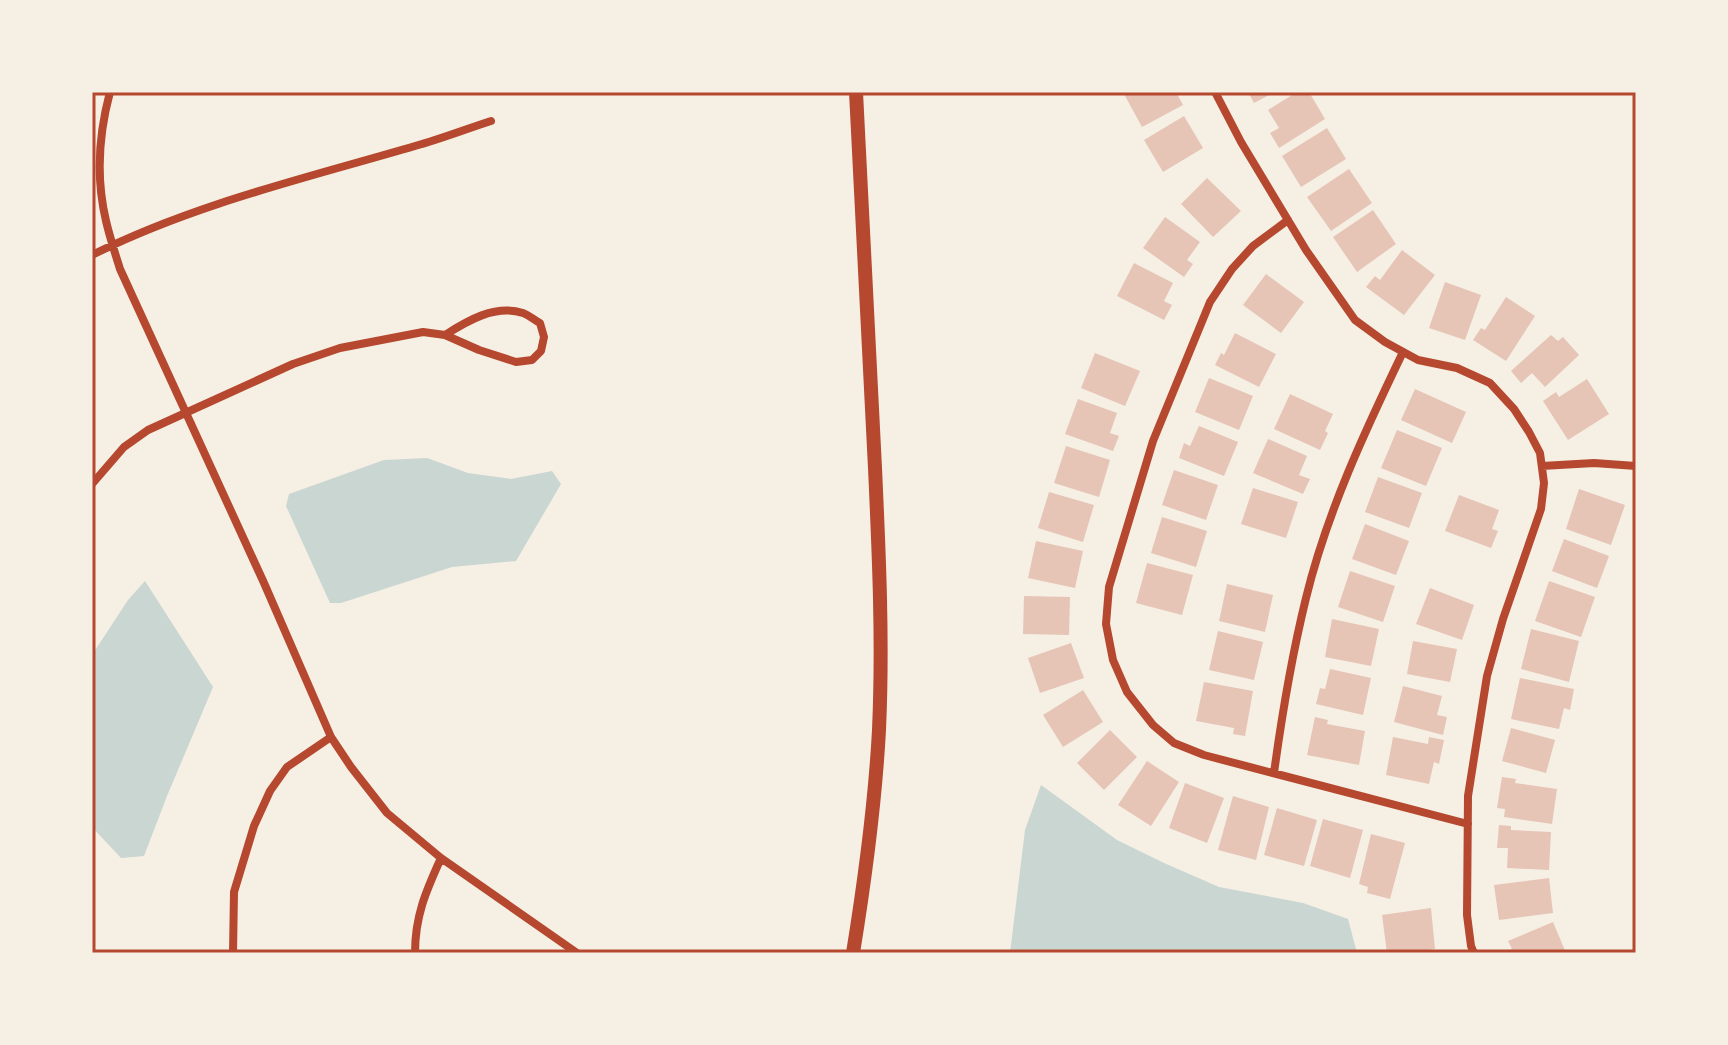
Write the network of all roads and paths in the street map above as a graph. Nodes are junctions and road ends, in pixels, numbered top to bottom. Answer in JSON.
{"nodes":[{"id":1,"x":110,"y":92,"type":"edge"},
{"id":2,"x":856,"y":92,"type":"edge"},
{"id":3,"x":1215,"y":92,"type":"edge"},
{"id":4,"x":491,"y":121,"type":"dead end"},
{"id":5,"x":97,"y":136,"type":"edge"},
{"id":6,"x":1288,"y":220,"type":"junction"},
{"id":7,"x":112,"y":244,"type":"junction"},
{"id":8,"x":92,"y":255,"type":"edge"},
{"id":9,"x":445,"y":335,"type":"junction"},
{"id":10,"x":1403,"y":352,"type":"junction"},
{"id":11,"x":185,"y":414,"type":"junction"},
{"id":12,"x":1542,"y":466,"type":"junction"},
{"id":13,"x":1636,"y":466,"type":"edge"},
{"id":14,"x":92,"y":484,"type":"edge"},
{"id":15,"x":331,"y":737,"type":"junction"},
{"id":16,"x":1274,"y":773,"type":"junction"},
{"id":17,"x":1468,"y":824,"type":"junction"},
{"id":18,"x":441,"y":858,"type":"junction"},
{"id":19,"x":233,"y":953,"type":"edge"},
{"id":20,"x":415,"y":953,"type":"edge"},
{"id":21,"x":577,"y":953,"type":"edge"},
{"id":22,"x":853,"y":953,"type":"edge"},
{"id":23,"x":1474,"y":953,"type":"edge"}],
"edges":[{"from":1,"to":5,"type":"street"},
{"from":2,"to":22,"type":"main road"},
{"from":3,"to":6,"type":"street"},
{"from":4,"to":7,"type":"street"},
{"from":5,"to":7,"type":"street"},
{"from":6,"to":10,"type":"street"},
{"from":6,"to":16,"type":"street"},
{"from":7,"to":8,"type":"street"},
{"from":7,"to":11,"type":"street"},
{"from":9,"to":9,"type":"street"},
{"from":9,"to":11,"type":"street"},
{"from":10,"to":12,"type":"street"},
{"from":10,"to":16,"type":"street"},
{"from":11,"to":14,"type":"street"},
{"from":11,"to":15,"type":"street"},
{"from":12,"to":13,"type":"street"},
{"from":12,"to":17,"type":"street"},
{"from":15,"to":18,"type":"street"},
{"from":15,"to":19,"type":"street"},
{"from":16,"to":17,"type":"street"},
{"from":17,"to":23,"type":"street"},
{"from":18,"to":20,"type":"street"},
{"from":18,"to":21,"type":"street"}]}
